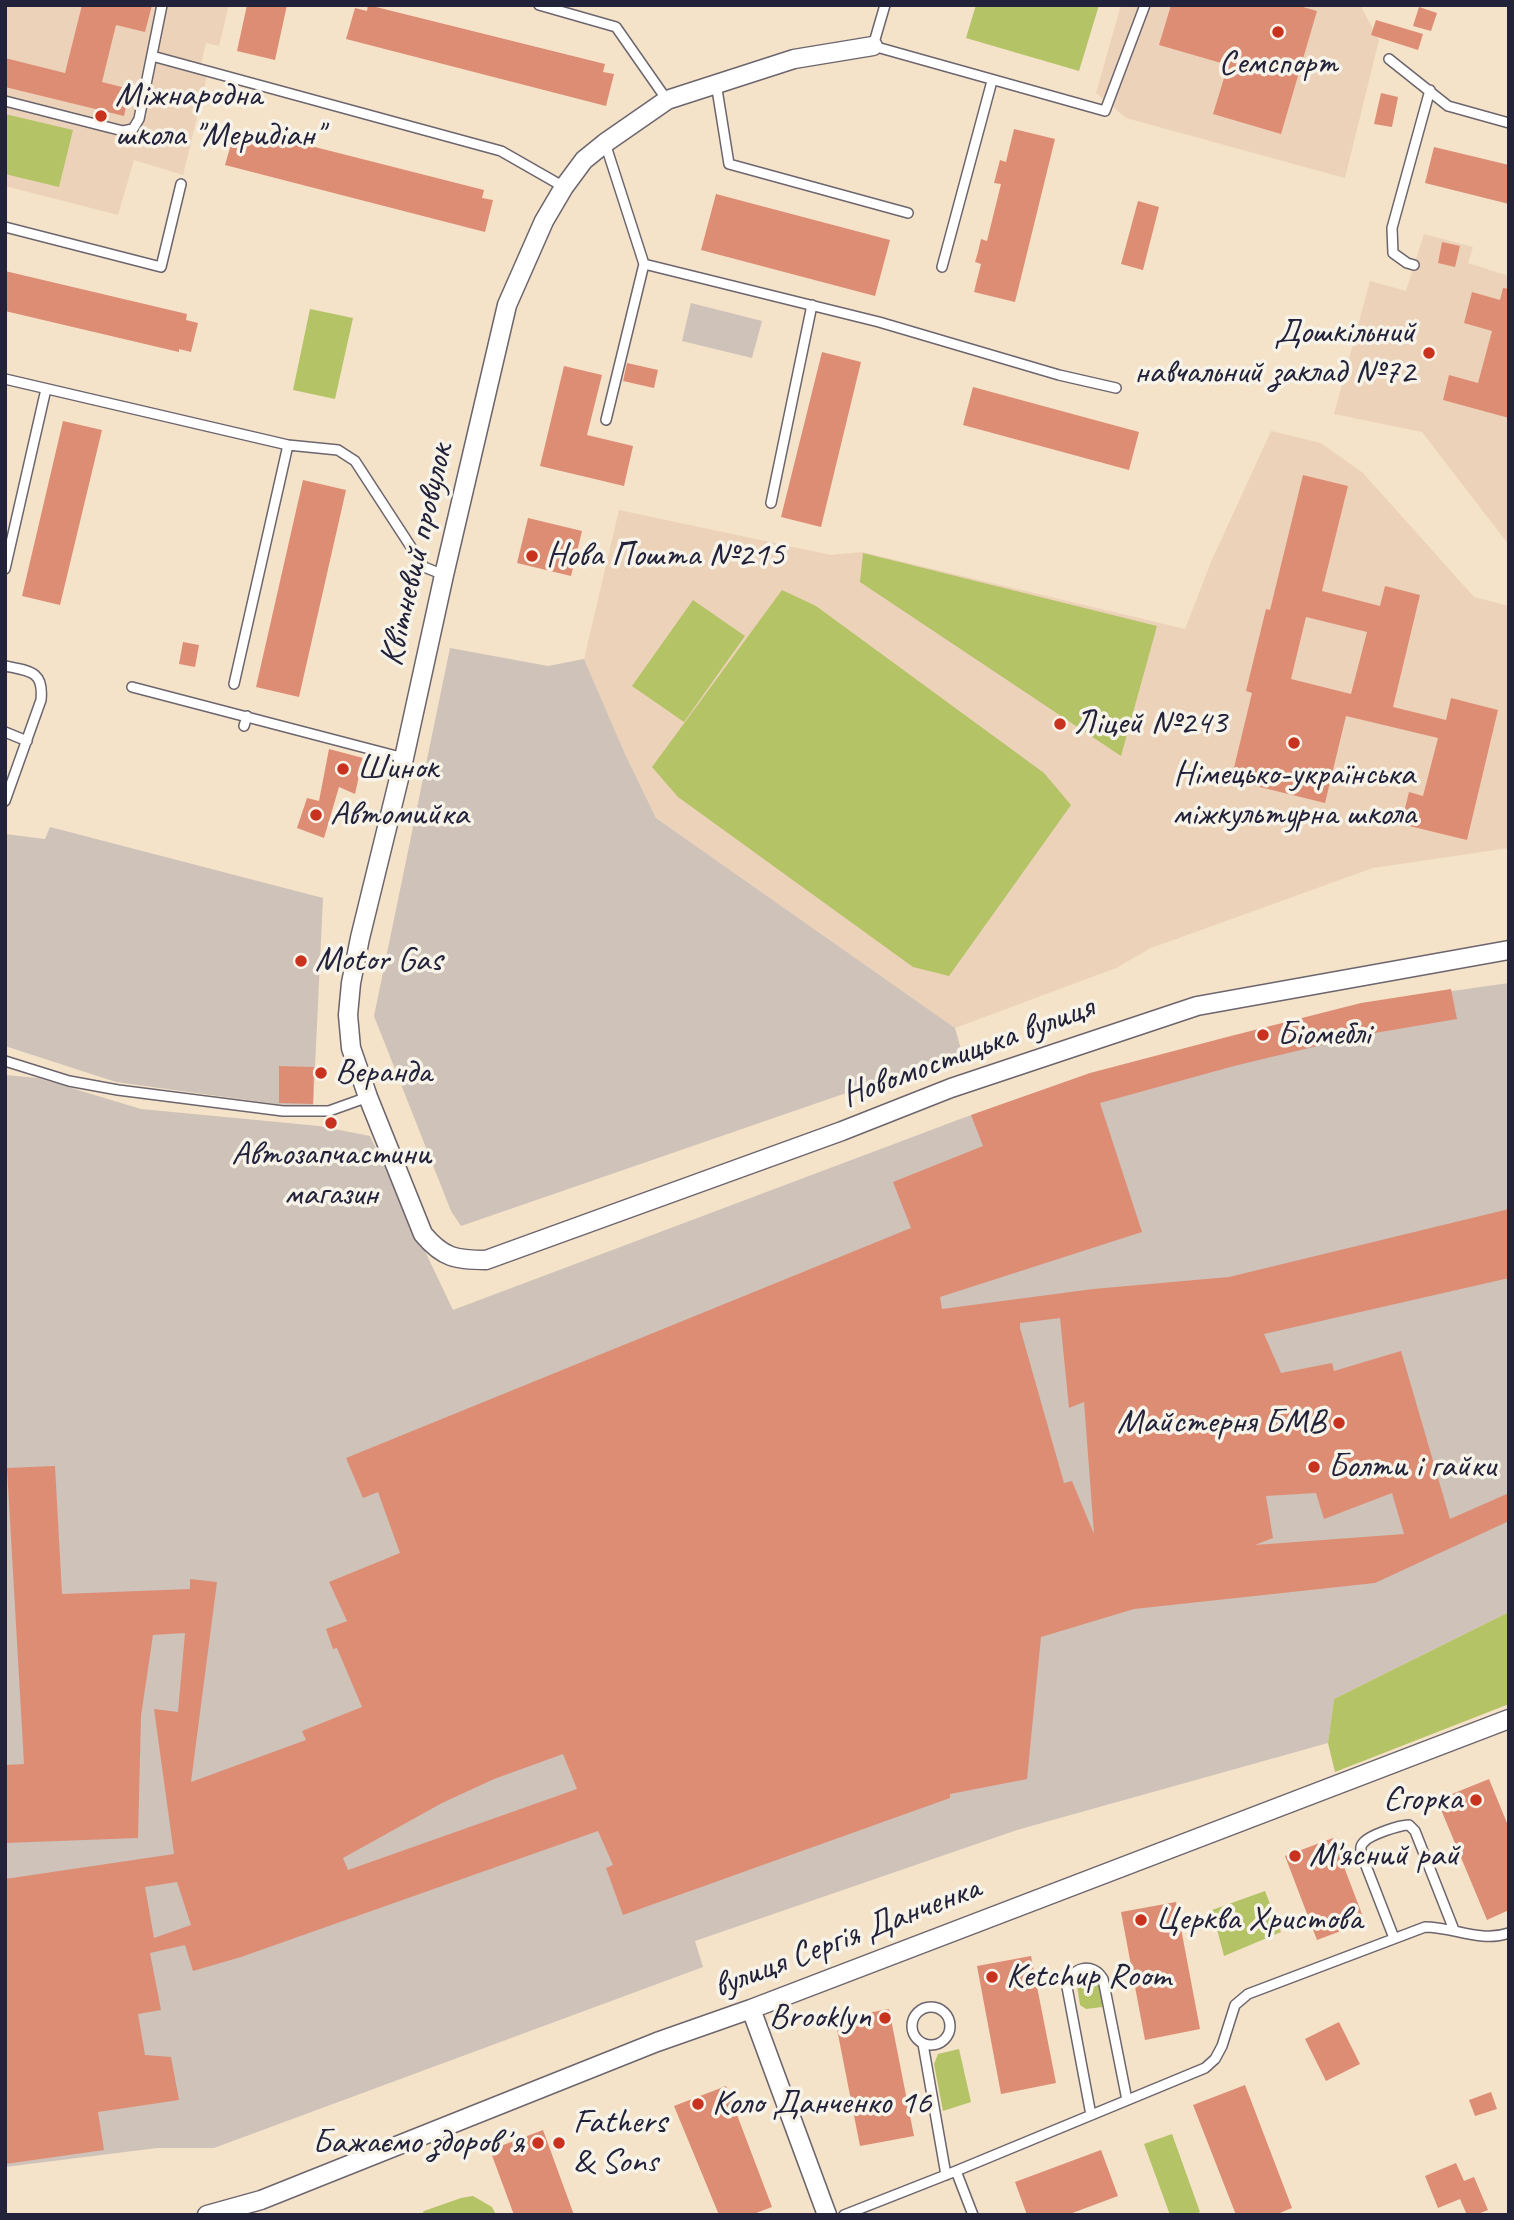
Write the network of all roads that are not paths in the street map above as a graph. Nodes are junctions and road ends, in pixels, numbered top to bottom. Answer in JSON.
{"nodes":[{"id":1,"x":162,"y":5,"type":"edge"},
{"id":2,"x":539,"y":5,"type":"edge"},
{"id":3,"x":885,"y":5,"type":"edge"},
{"id":4,"x":1145,"y":5,"type":"edge"},
{"id":5,"x":873,"y":47,"type":"junction"},
{"id":6,"x":152,"y":57,"type":"junction"},
{"id":7,"x":1389,"y":59,"type":"dead end"},
{"id":8,"x":992,"y":81,"type":"junction"},
{"id":9,"x":716,"y":83,"type":"junction"},
{"id":10,"x":1430,"y":90,"type":"junction"},
{"id":11,"x":667,"y":100,"type":"junction"},
{"id":12,"x":5,"y":101,"type":"edge"},
{"id":13,"x":1509,"y":123,"type":"edge"},
{"id":14,"x":605,"y":143,"type":"junction"},
{"id":15,"x":181,"y":184,"type":"dead end"},
{"id":16,"x":564,"y":187,"type":"junction"},
{"id":17,"x":908,"y":213,"type":"dead end"},
{"id":18,"x":5,"y":227,"type":"edge"},
{"id":19,"x":644,"y":264,"type":"junction"},
{"id":20,"x":1414,"y":265,"type":"dead end"},
{"id":21,"x":942,"y":267,"type":"dead end"},
{"id":22,"x":812,"y":305,"type":"junction"},
{"id":23,"x":5,"y":379,"type":"edge"},
{"id":24,"x":1115,"y":388,"type":"dead end"},
{"id":25,"x":46,"y":389,"type":"junction"},
{"id":26,"x":606,"y":419,"type":"dead end"},
{"id":27,"x":288,"y":445,"type":"junction"},
{"id":28,"x":771,"y":503,"type":"dead end"},
{"id":29,"x":5,"y":569,"type":"edge"},
{"id":30,"x":444,"y":575,"type":"junction"},
{"id":31,"x":5,"y":667,"type":"edge"},
{"id":32,"x":234,"y":684,"type":"dead end"},
{"id":33,"x":132,"y":687,"type":"dead end"},
{"id":34,"x":247,"y":716,"type":"junction"},
{"id":35,"x":244,"y":726,"type":"dead end"},
{"id":36,"x":5,"y":732,"type":"edge"},
{"id":37,"x":27,"y":741,"type":"junction"},
{"id":38,"x":404,"y":758,"type":"junction"},
{"id":39,"x":5,"y":801,"type":"edge"},
{"id":40,"x":1509,"y":950,"type":"edge"},
{"id":41,"x":5,"y":1061,"type":"edge"},
{"id":42,"x":368,"y":1097,"type":"junction"},
{"id":43,"x":461,"y":1260,"type":"joint"},
{"id":44,"x":1509,"y":1719,"type":"edge"},
{"id":45,"x":1454,"y":1930,"type":"junction"},
{"id":46,"x":1509,"y":1933,"type":"edge"},
{"id":47,"x":1394,"y":1938,"type":"junction"},
{"id":48,"x":751,"y":2009,"type":"junction"},
{"id":49,"x":923,"y":2044,"type":"junction"},
{"id":50,"x":1127,"y":2100,"type":"junction"},
{"id":51,"x":1091,"y":2115,"type":"junction"},
{"id":52,"x":956,"y":2171,"type":"junction"},
{"id":53,"x":946,"y":2175,"type":"junction"},
{"id":54,"x":264,"y":2207,"type":"edge"},
{"id":55,"x":207,"y":2215,"type":"edge"},
{"id":56,"x":827,"y":2215,"type":"edge"},
{"id":57,"x":844,"y":2215,"type":"edge"},
{"id":58,"x":973,"y":2215,"type":"edge"}],
"edges":[{"from":1,"to":6,"type":"lane"},
{"from":2,"to":11,"type":"lane"},
{"from":3,"to":5,"type":"lane"},
{"from":4,"to":8,"type":"lane"},
{"from":5,"to":8,"type":"lane"},
{"from":5,"to":9,"type":"street","name":"Квітневий провулок"},
{"from":6,"to":12,"type":"lane"},
{"from":6,"to":16,"type":"lane"},
{"from":7,"to":10,"type":"lane"},
{"from":8,"to":21,"type":"lane"},
{"from":9,"to":11,"type":"street","name":"Квітневий провулок"},
{"from":9,"to":17,"type":"lane"},
{"from":10,"to":13,"type":"lane"},
{"from":10,"to":20,"type":"lane"},
{"from":11,"to":14,"type":"street","name":"Квітневий провулок"},
{"from":14,"to":16,"type":"street","name":"Квітневий провулок"},
{"from":14,"to":19,"type":"lane"},
{"from":15,"to":18,"type":"lane"},
{"from":16,"to":30,"type":"street","name":"Квітневий провулок"},
{"from":19,"to":22,"type":"lane"},
{"from":19,"to":26,"type":"lane"},
{"from":22,"to":24,"type":"lane"},
{"from":22,"to":28,"type":"lane"},
{"from":23,"to":25,"type":"lane"},
{"from":25,"to":27,"type":"lane"},
{"from":25,"to":29,"type":"lane"},
{"from":27,"to":30,"type":"lane"},
{"from":27,"to":32,"type":"lane"},
{"from":30,"to":38,"type":"street","name":"Квітневий провулок"},
{"from":31,"to":37,"type":"lane"},
{"from":33,"to":34,"type":"lane"},
{"from":34,"to":35,"type":"lane"},
{"from":34,"to":38,"type":"lane"},
{"from":36,"to":37,"type":"lane"},
{"from":37,"to":39,"type":"lane"},
{"from":38,"to":42,"type":"street","name":"Квітневий провулок"},
{"from":40,"to":43,"type":"street","name":"Новомостицька вулиця"},
{"from":41,"to":42,"type":"lane"},
{"from":42,"to":43,"type":"street","name":"Квітневий провулок"},
{"from":44,"to":48,"type":"street","name":"вулиця Сергія Данченка"},
{"from":45,"to":46,"type":"lane"},
{"from":45,"to":47,"type":"lane"},
{"from":45,"to":47,"type":"lane"},
{"from":47,"to":50,"type":"lane"},
{"from":48,"to":54,"type":"street","name":"вулиця Сергія Данченка"},
{"from":48,"to":56,"type":"street"},
{"from":49,"to":49,"type":"lane"},
{"from":49,"to":53,"type":"lane"},
{"from":50,"to":51,"type":"lane"},
{"from":50,"to":51,"type":"lane"},
{"from":51,"to":52,"type":"lane"},
{"from":52,"to":53,"type":"lane"},
{"from":52,"to":58,"type":"lane"},
{"from":53,"to":57,"type":"lane"},
{"from":54,"to":55,"type":"street","name":"вулиця Сергія Данченка"}]}
